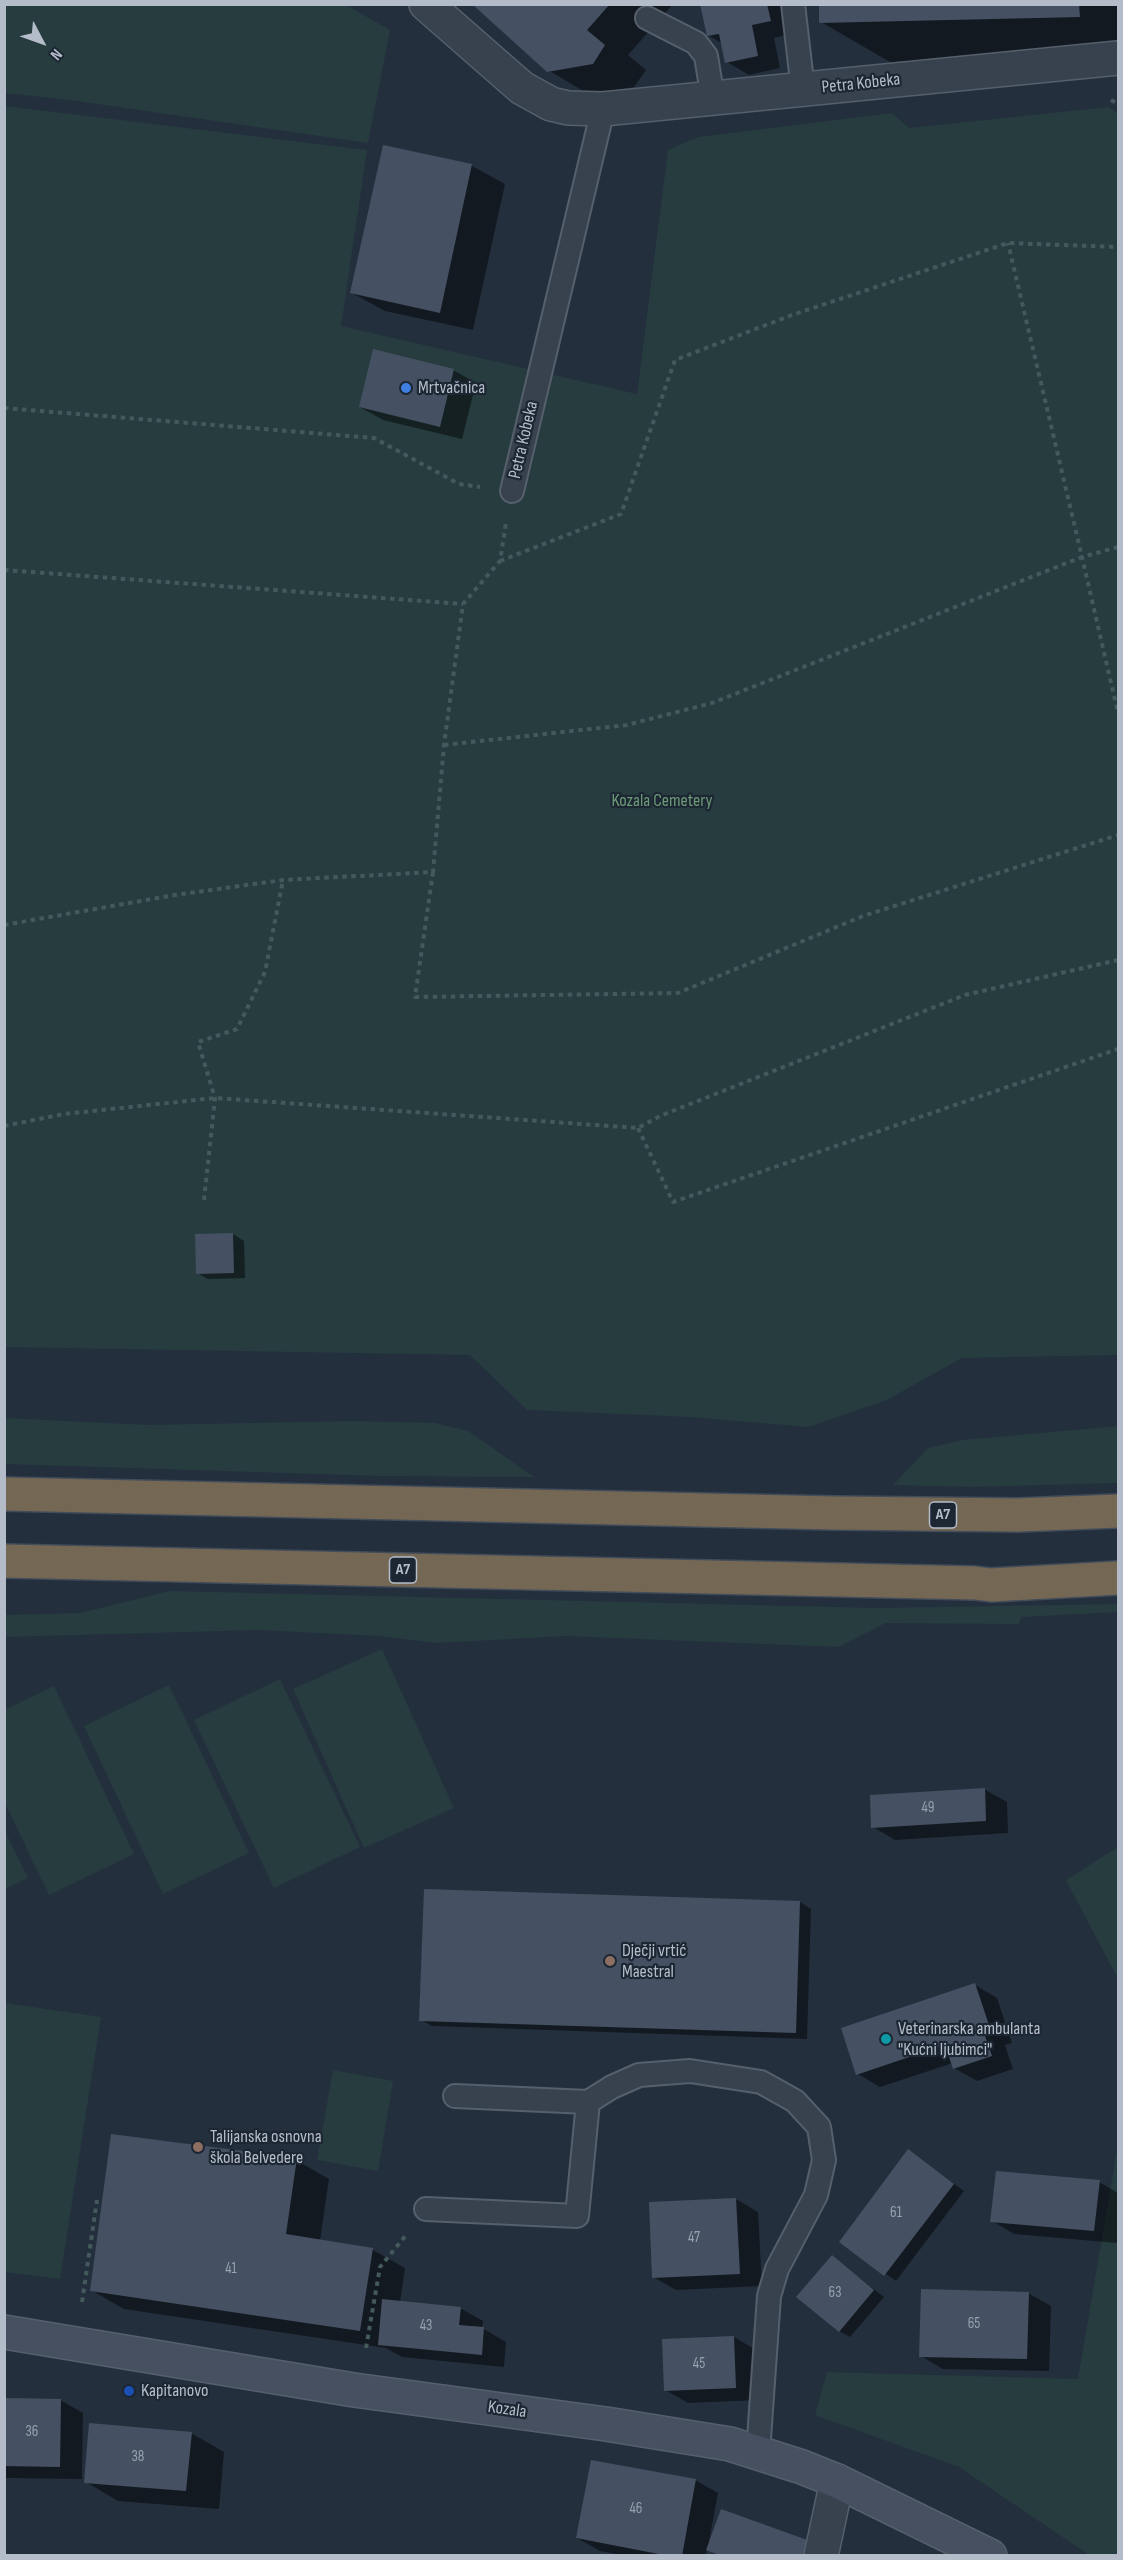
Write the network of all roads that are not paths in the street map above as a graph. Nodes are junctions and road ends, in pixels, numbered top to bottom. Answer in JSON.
{"nodes":[{"id":1,"x":426,"y":4,"type":"edge"},
{"id":2,"x":793,"y":4,"type":"edge"},
{"id":3,"x":647,"y":18,"type":"dead end"},
{"id":4,"x":1119,"y":58,"type":"edge"},
{"id":5,"x":803,"y":90,"type":"junction"},
{"id":6,"x":713,"y":99,"type":"junction"},
{"id":7,"x":603,"y":109,"type":"junction"},
{"id":8,"x":512,"y":491,"type":"road end"},
{"id":9,"x":4,"y":1494,"type":"edge"},
{"id":10,"x":1119,"y":1511,"type":"edge"},
{"id":11,"x":4,"y":1561,"type":"edge"},
{"id":12,"x":1119,"y":1578,"type":"edge"},
{"id":13,"x":455,"y":2096,"type":"dead end"},
{"id":14,"x":588,"y":2102,"type":"junction"},
{"id":15,"x":426,"y":2209,"type":"road end"},
{"id":16,"x":4,"y":2332,"type":"edge"},
{"id":17,"x":758,"y":2453,"type":"junction"},
{"id":18,"x":837,"y":2481,"type":"junction"},
{"id":19,"x":821,"y":2556,"type":"edge"},
{"id":20,"x":990,"y":2556,"type":"edge"}],
"edges":[{"from":1,"to":7,"type":"street","name":"Petra Kobeka"},
{"from":2,"to":5,"type":"lane"},
{"from":3,"to":6,"type":"lane"},
{"from":4,"to":5,"type":"street","name":"Petra Kobeka"},
{"from":5,"to":6,"type":"street","name":"Petra Kobeka"},
{"from":6,"to":7,"type":"street","name":"Petra Kobeka"},
{"from":7,"to":8,"type":"lane","name":"Petra Kobeka"},
{"from":9,"to":10,"type":"highway","number":"A7"},
{"from":11,"to":12,"type":"highway","number":"A7"},
{"from":13,"to":14,"type":"lane"},
{"from":14,"to":15,"type":"lane"},
{"from":14,"to":17,"type":"lane"},
{"from":16,"to":17,"type":"main road","name":"Kozala"},
{"from":17,"to":18,"type":"main road","name":"Kozala"},
{"from":18,"to":19,"type":"street"},
{"from":18,"to":20,"type":"main road","name":"Kozala"}]}
